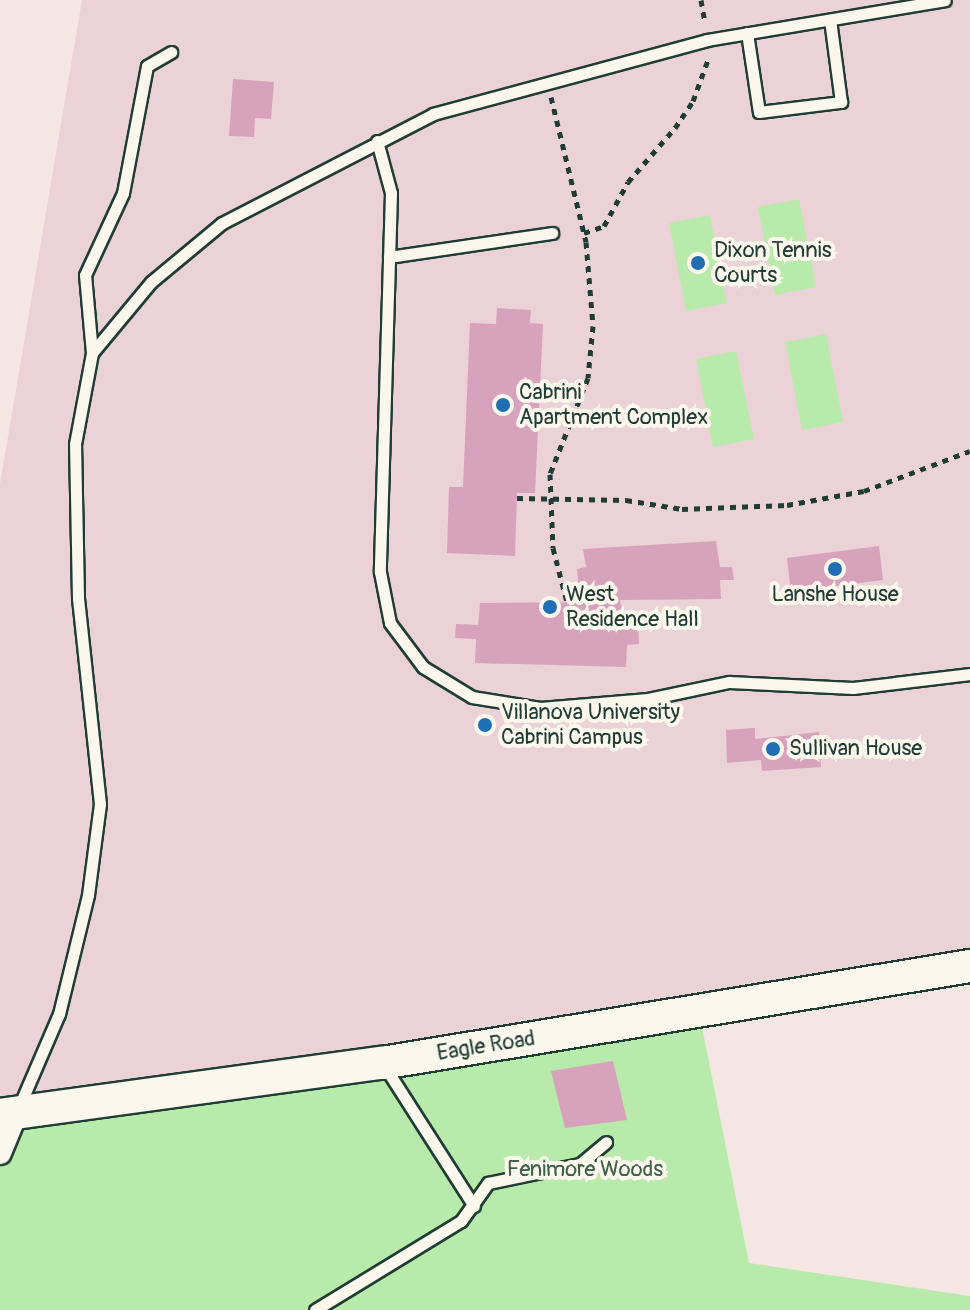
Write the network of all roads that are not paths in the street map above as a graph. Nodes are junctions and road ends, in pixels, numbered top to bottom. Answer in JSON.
{"nodes":[{"id":1,"x":945,"y":0,"type":"edge"},
{"id":2,"x":830,"y":20,"type":"junction"},
{"id":3,"x":747,"y":33,"type":"junction"},
{"id":4,"x":171,"y":52,"type":"dead end"},
{"id":5,"x":377,"y":141,"type":"junction"},
{"id":6,"x":552,"y":233,"type":"dead end"},
{"id":7,"x":389,"y":257,"type":"junction"},
{"id":8,"x":92,"y":353,"type":"junction"},
{"id":9,"x":970,"y":674,"type":"edge"},
{"id":10,"x":970,"y":966,"type":"edge"},
{"id":11,"x":382,"y":1063,"type":"junction"},
{"id":12,"x":8,"y":1115,"type":"edge"},
{"id":13,"x":606,"y":1142,"type":"dead end"},
{"id":14,"x":0,"y":1153,"type":"edge"},
{"id":15,"x":474,"y":1206,"type":"junction"},
{"id":16,"x":315,"y":1310,"type":"edge"}],
"edges":[{"from":1,"to":2,"type":"lane"},
{"from":2,"to":3,"type":"lane"},
{"from":2,"to":3,"type":"lane"},
{"from":3,"to":5,"type":"lane"},
{"from":4,"to":8,"type":"lane"},
{"from":5,"to":7,"type":"lane"},
{"from":5,"to":8,"type":"lane"},
{"from":6,"to":7,"type":"lane"},
{"from":7,"to":9,"type":"lane"},
{"from":8,"to":12,"type":"lane"},
{"from":10,"to":11,"type":"street","name":"Eagle Road"},
{"from":11,"to":12,"type":"street","name":"Eagle Road"},
{"from":11,"to":15,"type":"lane"},
{"from":12,"to":14,"type":"street"},
{"from":13,"to":15,"type":"lane"},
{"from":15,"to":16,"type":"lane"}]}
